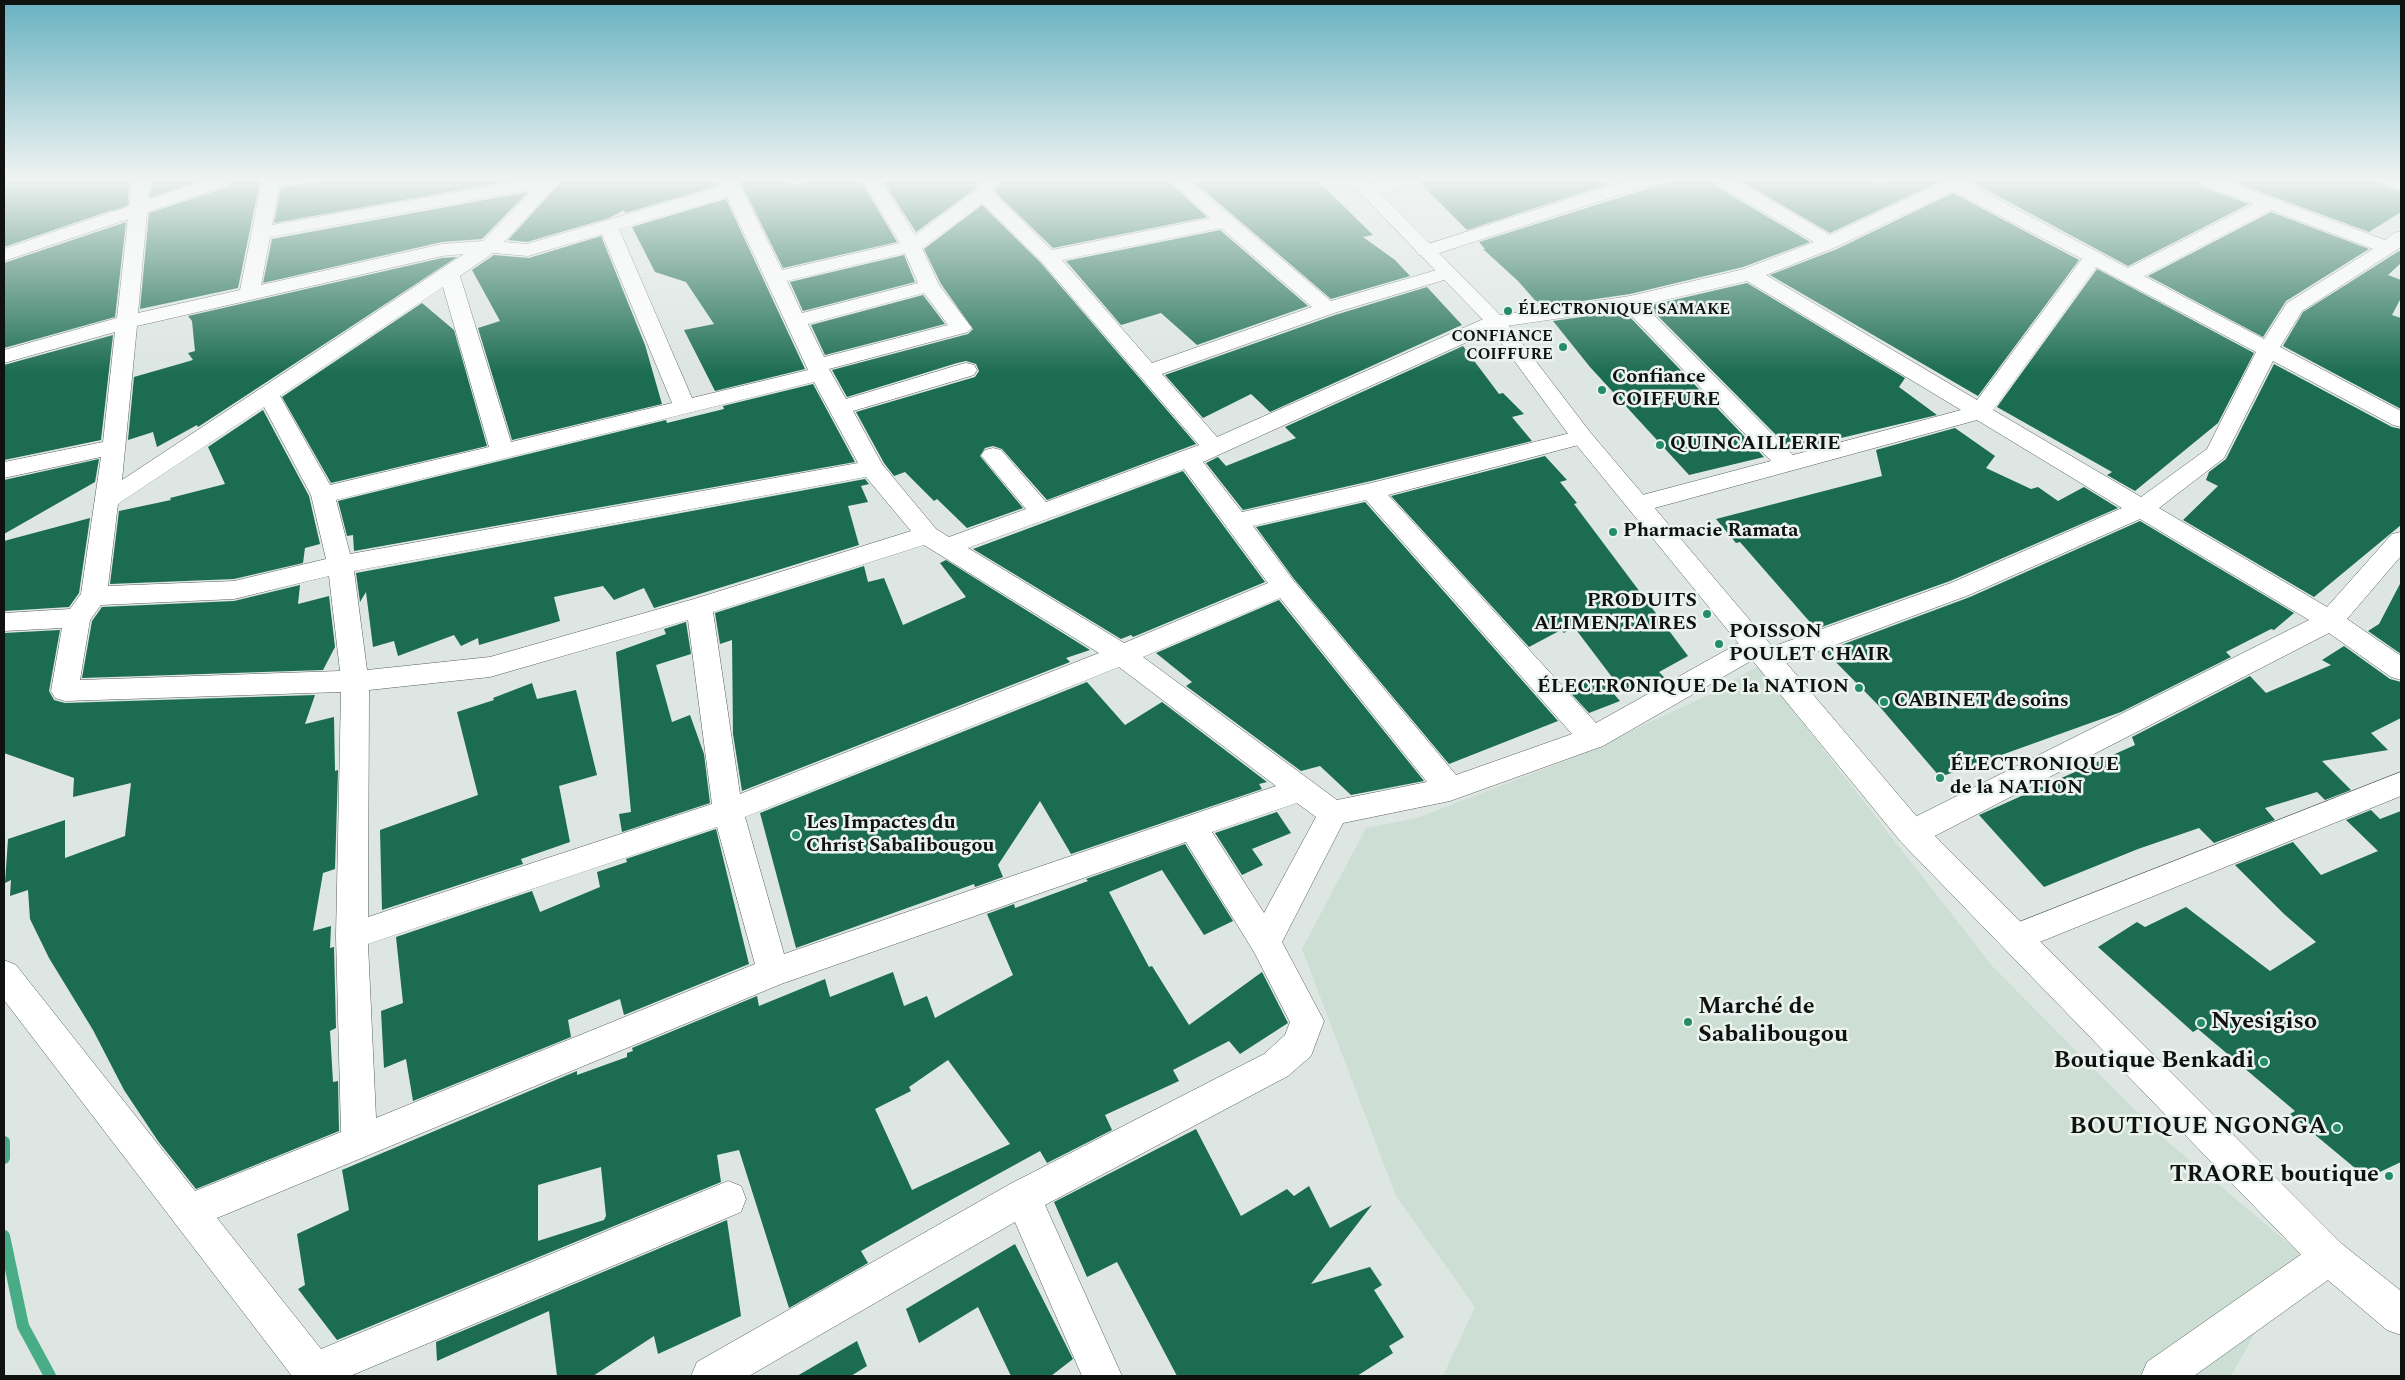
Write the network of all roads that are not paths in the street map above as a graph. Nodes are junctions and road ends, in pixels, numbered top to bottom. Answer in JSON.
{"nodes":[{"id":1,"x":30,"y":245,"type":"edge"},
{"id":2,"x":135,"y":245,"type":"edge"},
{"id":3,"x":259,"y":245,"type":"edge"},
{"id":4,"x":543,"y":245,"type":"edge"},
{"id":5,"x":617,"y":245,"type":"edge"},
{"id":6,"x":760,"y":245,"type":"edge"},
{"id":7,"x":1038,"y":245,"type":"edge"},
{"id":8,"x":1105,"y":245,"type":"edge"},
{"id":9,"x":1254,"y":245,"type":"edge"},
{"id":10,"x":1421,"y":245,"type":"edge"},
{"id":11,"x":1443,"y":245,"type":"edge"},
{"id":12,"x":1825,"y":245,"type":"edge"},
{"id":13,"x":2068,"y":245,"type":"edge"},
{"id":14,"x":2188,"y":245,"type":"edge"},
{"id":15,"x":2390,"y":245,"type":"edge"},
{"id":16,"x":912,"y":246,"type":"joint"},
{"id":17,"x":489,"y":247,"type":"junction"},
{"id":18,"x":1426,"y":251,"type":"junction"},
{"id":19,"x":4,"y":254,"type":"edge"},
{"id":20,"x":1048,"y":257,"type":"junction"},
{"id":21,"x":2092,"y":259,"type":"junction"},
{"id":22,"x":1447,"y":273,"type":"junction"},
{"id":23,"x":449,"y":274,"type":"junction"},
{"id":24,"x":1750,"y":274,"type":"junction"},
{"id":25,"x":2128,"y":276,"type":"junction"},
{"id":26,"x":775,"y":278,"type":"junction"},
{"id":27,"x":929,"y":286,"type":"junction"},
{"id":28,"x":249,"y":294,"type":"junction"},
{"id":29,"x":1630,"y":302,"type":"junction"},
{"id":30,"x":1327,"y":309,"type":"junction"},
{"id":31,"x":796,"y":321,"type":"junction"},
{"id":32,"x":1495,"y":321,"type":"junction"},
{"id":33,"x":127,"y":322,"type":"junction"},
{"id":34,"x":2268,"y":349,"type":"junction"},
{"id":35,"x":4,"y":357,"type":"edge"},
{"id":36,"x":819,"y":370,"type":"junction"},
{"id":37,"x":966,"y":370,"type":"dead end"},
{"id":38,"x":1150,"y":371,"type":"junction"},
{"id":39,"x":268,"y":394,"type":"junction"},
{"id":40,"x":685,"y":407,"type":"junction"},
{"id":41,"x":840,"y":408,"type":"junction"},
{"id":42,"x":1980,"y":412,"type":"junction"},
{"id":43,"x":2401,"y":420,"type":"edge"},
{"id":44,"x":1582,"y":437,"type":"junction"},
{"id":45,"x":114,"y":446,"type":"junction"},
{"id":46,"x":1214,"y":448,"type":"junction"},
{"id":47,"x":502,"y":452,"type":"junction"},
{"id":48,"x":993,"y":455,"type":"dead end"},
{"id":49,"x":1189,"y":459,"type":"junction"},
{"id":50,"x":1789,"y":465,"type":"junction"},
{"id":51,"x":872,"y":468,"type":"junction"},
{"id":52,"x":4,"y":470,"type":"edge"},
{"id":53,"x":1371,"y":491,"type":"junction"},
{"id":54,"x":323,"y":495,"type":"junction"},
{"id":55,"x":106,"y":501,"type":"junction"},
{"id":56,"x":1640,"y":504,"type":"junction"},
{"id":57,"x":2143,"y":508,"type":"junction"},
{"id":58,"x":1042,"y":513,"type":"junction"},
{"id":59,"x":1236,"y":522,"type":"junction"},
{"id":60,"x":2401,"y":540,"type":"edge"},
{"id":61,"x":937,"y":541,"type":"junction"},
{"id":62,"x":340,"y":565,"type":"junction"},
{"id":63,"x":1284,"y":586,"type":"junction"},
{"id":64,"x":94,"y":596,"type":"junction"},
{"id":65,"x":699,"y":607,"type":"junction"},
{"id":66,"x":77,"y":618,"type":"junction"},
{"id":67,"x":2330,"y":621,"type":"junction"},
{"id":68,"x":4,"y":622,"type":"edge"},
{"id":69,"x":1762,"y":653,"type":"junction"},
{"id":70,"x":1122,"y":655,"type":"junction"},
{"id":71,"x":2401,"y":670,"type":"edge"},
{"id":72,"x":355,"y":681,"type":"junction"},
{"id":73,"x":1593,"y":738,"type":"junction"},
{"id":74,"x":2401,"y":784,"type":"edge"},
{"id":75,"x":1302,"y":789,"type":"junction"},
{"id":76,"x":1450,"y":789,"type":"junction"},
{"id":77,"x":728,"y":811,"type":"junction"},
{"id":78,"x":1333,"y":813,"type":"junction"},
{"id":79,"x":1193,"y":828,"type":"junction"},
{"id":80,"x":1912,"y":833,"type":"junction"},
{"id":81,"x":352,"y":936,"type":"junction"},
{"id":82,"x":2015,"y":938,"type":"junction"},
{"id":83,"x":1265,"y":942,"type":"junction"},
{"id":84,"x":773,"y":972,"type":"junction"},
{"id":85,"x":4,"y":975,"type":"edge"},
{"id":86,"x":359,"y":1143,"type":"junction"},
{"id":87,"x":1023,"y":1197,"type":"junction"},
{"id":88,"x":728,"y":1199,"type":"dead end"},
{"id":89,"x":188,"y":1212,"type":"junction"},
{"id":90,"x":2329,"y":1257,"type":"junction"},
{"id":91,"x":2396,"y":1305,"type":"edge"},
{"id":92,"x":315,"y":1374,"type":"edge"},
{"id":93,"x":711,"y":1376,"type":"edge"},
{"id":94,"x":1102,"y":1376,"type":"edge"},
{"id":95,"x":2161,"y":1376,"type":"edge"}],
"edges":[{"from":1,"to":19,"type":"street"},
{"from":2,"to":33,"type":"street"},
{"from":3,"to":28,"type":"street"},
{"from":4,"to":17,"type":"street"},
{"from":5,"to":40,"type":"street"},
{"from":6,"to":26,"type":"street"},
{"from":7,"to":20,"type":"street"},
{"from":8,"to":20,"type":"street"},
{"from":9,"to":30,"type":"street"},
{"from":10,"to":18,"type":"street"},
{"from":11,"to":18,"type":"street"},
{"from":12,"to":24,"type":"street"},
{"from":13,"to":21,"type":"street"},
{"from":14,"to":25,"type":"street"},
{"from":15,"to":34,"type":"street"},
{"from":16,"to":26,"type":"street"},
{"from":16,"to":27,"type":"street"},
{"from":17,"to":23,"type":"street"},
{"from":17,"to":28,"type":"street"},
{"from":18,"to":22,"type":"street"},
{"from":20,"to":38,"type":"street"},
{"from":21,"to":25,"type":"street"},
{"from":21,"to":42,"type":"street"},
{"from":22,"to":30,"type":"street"},
{"from":22,"to":32,"type":"street"},
{"from":23,"to":39,"type":"street"},
{"from":23,"to":47,"type":"street"},
{"from":24,"to":29,"type":"street"},
{"from":24,"to":42,"type":"street"},
{"from":25,"to":34,"type":"street"},
{"from":26,"to":31,"type":"street"},
{"from":27,"to":31,"type":"street"},
{"from":27,"to":36,"type":"street"},
{"from":28,"to":33,"type":"street"},
{"from":29,"to":32,"type":"street"},
{"from":29,"to":50,"type":"street"},
{"from":30,"to":38,"type":"street"},
{"from":31,"to":36,"type":"street"},
{"from":32,"to":44,"type":"street"},
{"from":32,"to":46,"type":"street"},
{"from":33,"to":35,"type":"street"},
{"from":33,"to":45,"type":"street"},
{"from":34,"to":43,"type":"street"},
{"from":34,"to":57,"type":"street"},
{"from":36,"to":40,"type":"street"},
{"from":36,"to":41,"type":"street"},
{"from":37,"to":41,"type":"street"},
{"from":38,"to":46,"type":"street"},
{"from":39,"to":54,"type":"street"},
{"from":39,"to":55,"type":"street"},
{"from":40,"to":47,"type":"street"},
{"from":41,"to":51,"type":"street"},
{"from":42,"to":50,"type":"street"},
{"from":42,"to":57,"type":"street"},
{"from":44,"to":53,"type":"street"},
{"from":44,"to":56,"type":"street"},
{"from":45,"to":52,"type":"street"},
{"from":45,"to":55,"type":"street"},
{"from":46,"to":49,"type":"street"},
{"from":47,"to":54,"type":"street"},
{"from":48,"to":58,"type":"street"},
{"from":49,"to":58,"type":"street"},
{"from":49,"to":59,"type":"street"},
{"from":50,"to":56,"type":"street"},
{"from":51,"to":61,"type":"street"},
{"from":51,"to":62,"type":"street"},
{"from":53,"to":59,"type":"street"},
{"from":53,"to":73,"type":"street"},
{"from":54,"to":62,"type":"street"},
{"from":55,"to":64,"type":"street"},
{"from":56,"to":69,"type":"street"},
{"from":57,"to":67,"type":"street"},
{"from":57,"to":69,"type":"street"},
{"from":58,"to":61,"type":"street"},
{"from":59,"to":63,"type":"street"},
{"from":60,"to":67,"type":"street"},
{"from":61,"to":65,"type":"street"},
{"from":61,"to":70,"type":"street"},
{"from":62,"to":64,"type":"street"},
{"from":62,"to":72,"type":"street"},
{"from":63,"to":70,"type":"street"},
{"from":63,"to":76,"type":"street"},
{"from":64,"to":66,"type":"street"},
{"from":65,"to":72,"type":"street"},
{"from":65,"to":77,"type":"street"},
{"from":66,"to":68,"type":"street"},
{"from":66,"to":72,"type":"street"},
{"from":67,"to":71,"type":"street"},
{"from":67,"to":80,"type":"street"},
{"from":69,"to":73,"type":"street"},
{"from":69,"to":80,"type":"street"},
{"from":70,"to":75,"type":"street"},
{"from":70,"to":77,"type":"street"},
{"from":72,"to":81,"type":"street"},
{"from":73,"to":76,"type":"street"},
{"from":74,"to":82,"type":"street"},
{"from":75,"to":78,"type":"street"},
{"from":75,"to":79,"type":"street"},
{"from":76,"to":78,"type":"street"},
{"from":77,"to":81,"type":"street"},
{"from":77,"to":84,"type":"street"},
{"from":78,"to":83,"type":"street"},
{"from":79,"to":83,"type":"street"},
{"from":79,"to":84,"type":"street"},
{"from":80,"to":82,"type":"street"},
{"from":81,"to":86,"type":"street"},
{"from":82,"to":90,"type":"street"},
{"from":83,"to":87,"type":"street"},
{"from":84,"to":86,"type":"street"},
{"from":85,"to":89,"type":"street"},
{"from":86,"to":89,"type":"street"},
{"from":87,"to":93,"type":"street"},
{"from":87,"to":94,"type":"street"},
{"from":88,"to":92,"type":"street"},
{"from":89,"to":92,"type":"street"},
{"from":90,"to":91,"type":"street"},
{"from":90,"to":95,"type":"street"}]}
